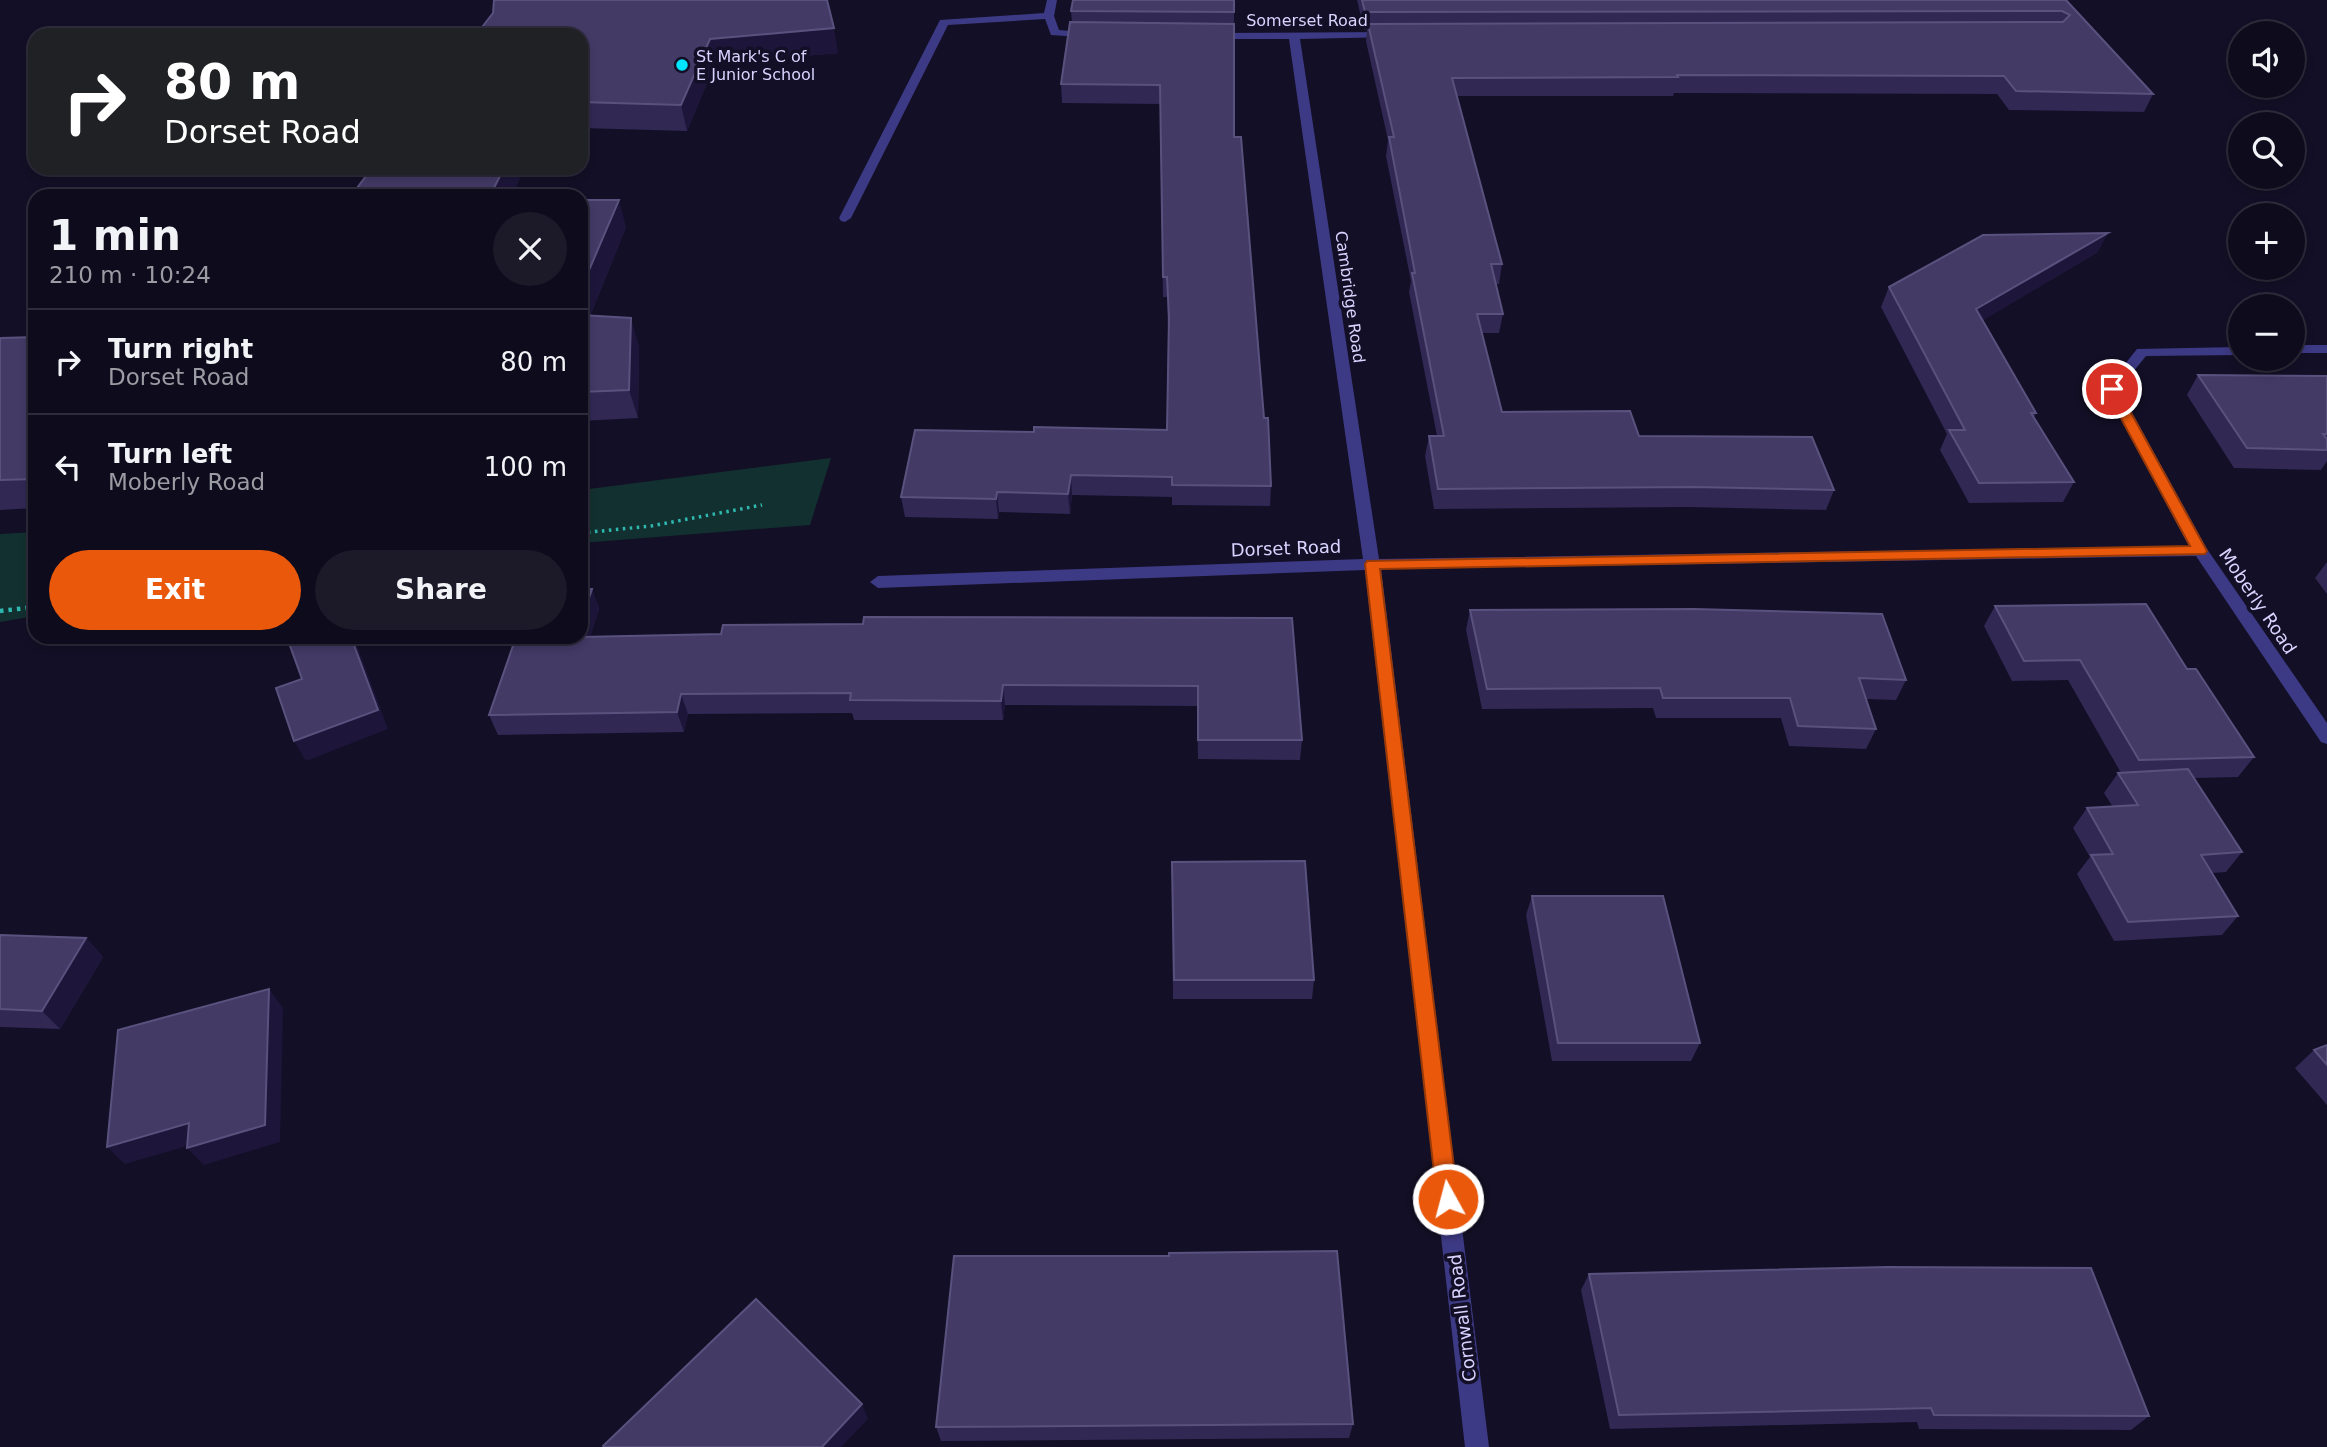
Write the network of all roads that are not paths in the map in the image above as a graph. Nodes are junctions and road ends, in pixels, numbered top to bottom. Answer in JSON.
{"nodes":[{"id":1,"x":1052,"y":0,"type":"edge"},
{"id":2,"x":1049,"y":16,"type":"junction"},
{"id":3,"x":1405,"y":35,"type":"edge"},
{"id":4,"x":1102,"y":36,"type":"edge"},
{"id":5,"x":1198,"y":36,"type":"edge"},
{"id":6,"x":1294,"y":36,"type":"junction"},
{"id":7,"x":845,"y":218,"type":"dead end"},
{"id":8,"x":2305,"y":349,"type":"edge"},
{"id":9,"x":2327,"y":349,"type":"edge"},
{"id":10,"x":2228,"y":351,"type":"edge"},
{"id":11,"x":2200,"y":551,"type":"junction"},
{"id":12,"x":1372,"y":564,"type":"junction"},
{"id":13,"x":878,"y":582,"type":"dead end"},
{"id":14,"x":2327,"y":737,"type":"edge"},
{"id":15,"x":1477,"y":1447,"type":"edge"}],
"edges":[{"from":1,"to":2,"type":"street"},
{"from":2,"to":4,"type":"street"},
{"from":2,"to":7,"type":"street"},
{"from":3,"to":6,"type":"street","name":"Somerset Road"},
{"from":5,"to":6,"type":"street","name":"Somerset Road"},
{"from":6,"to":12,"type":"street","name":"Cambridge Road"},
{"from":8,"to":9,"type":"street"},
{"from":10,"to":11,"type":"street","name":"Moberly Road"},
{"from":11,"to":12,"type":"street","name":"Dorset Road"},
{"from":11,"to":14,"type":"street","name":"Moberly Road"},
{"from":12,"to":13,"type":"street","name":"Dorset Road"},
{"from":12,"to":15,"type":"street","name":"Cornwall Road"}]}
